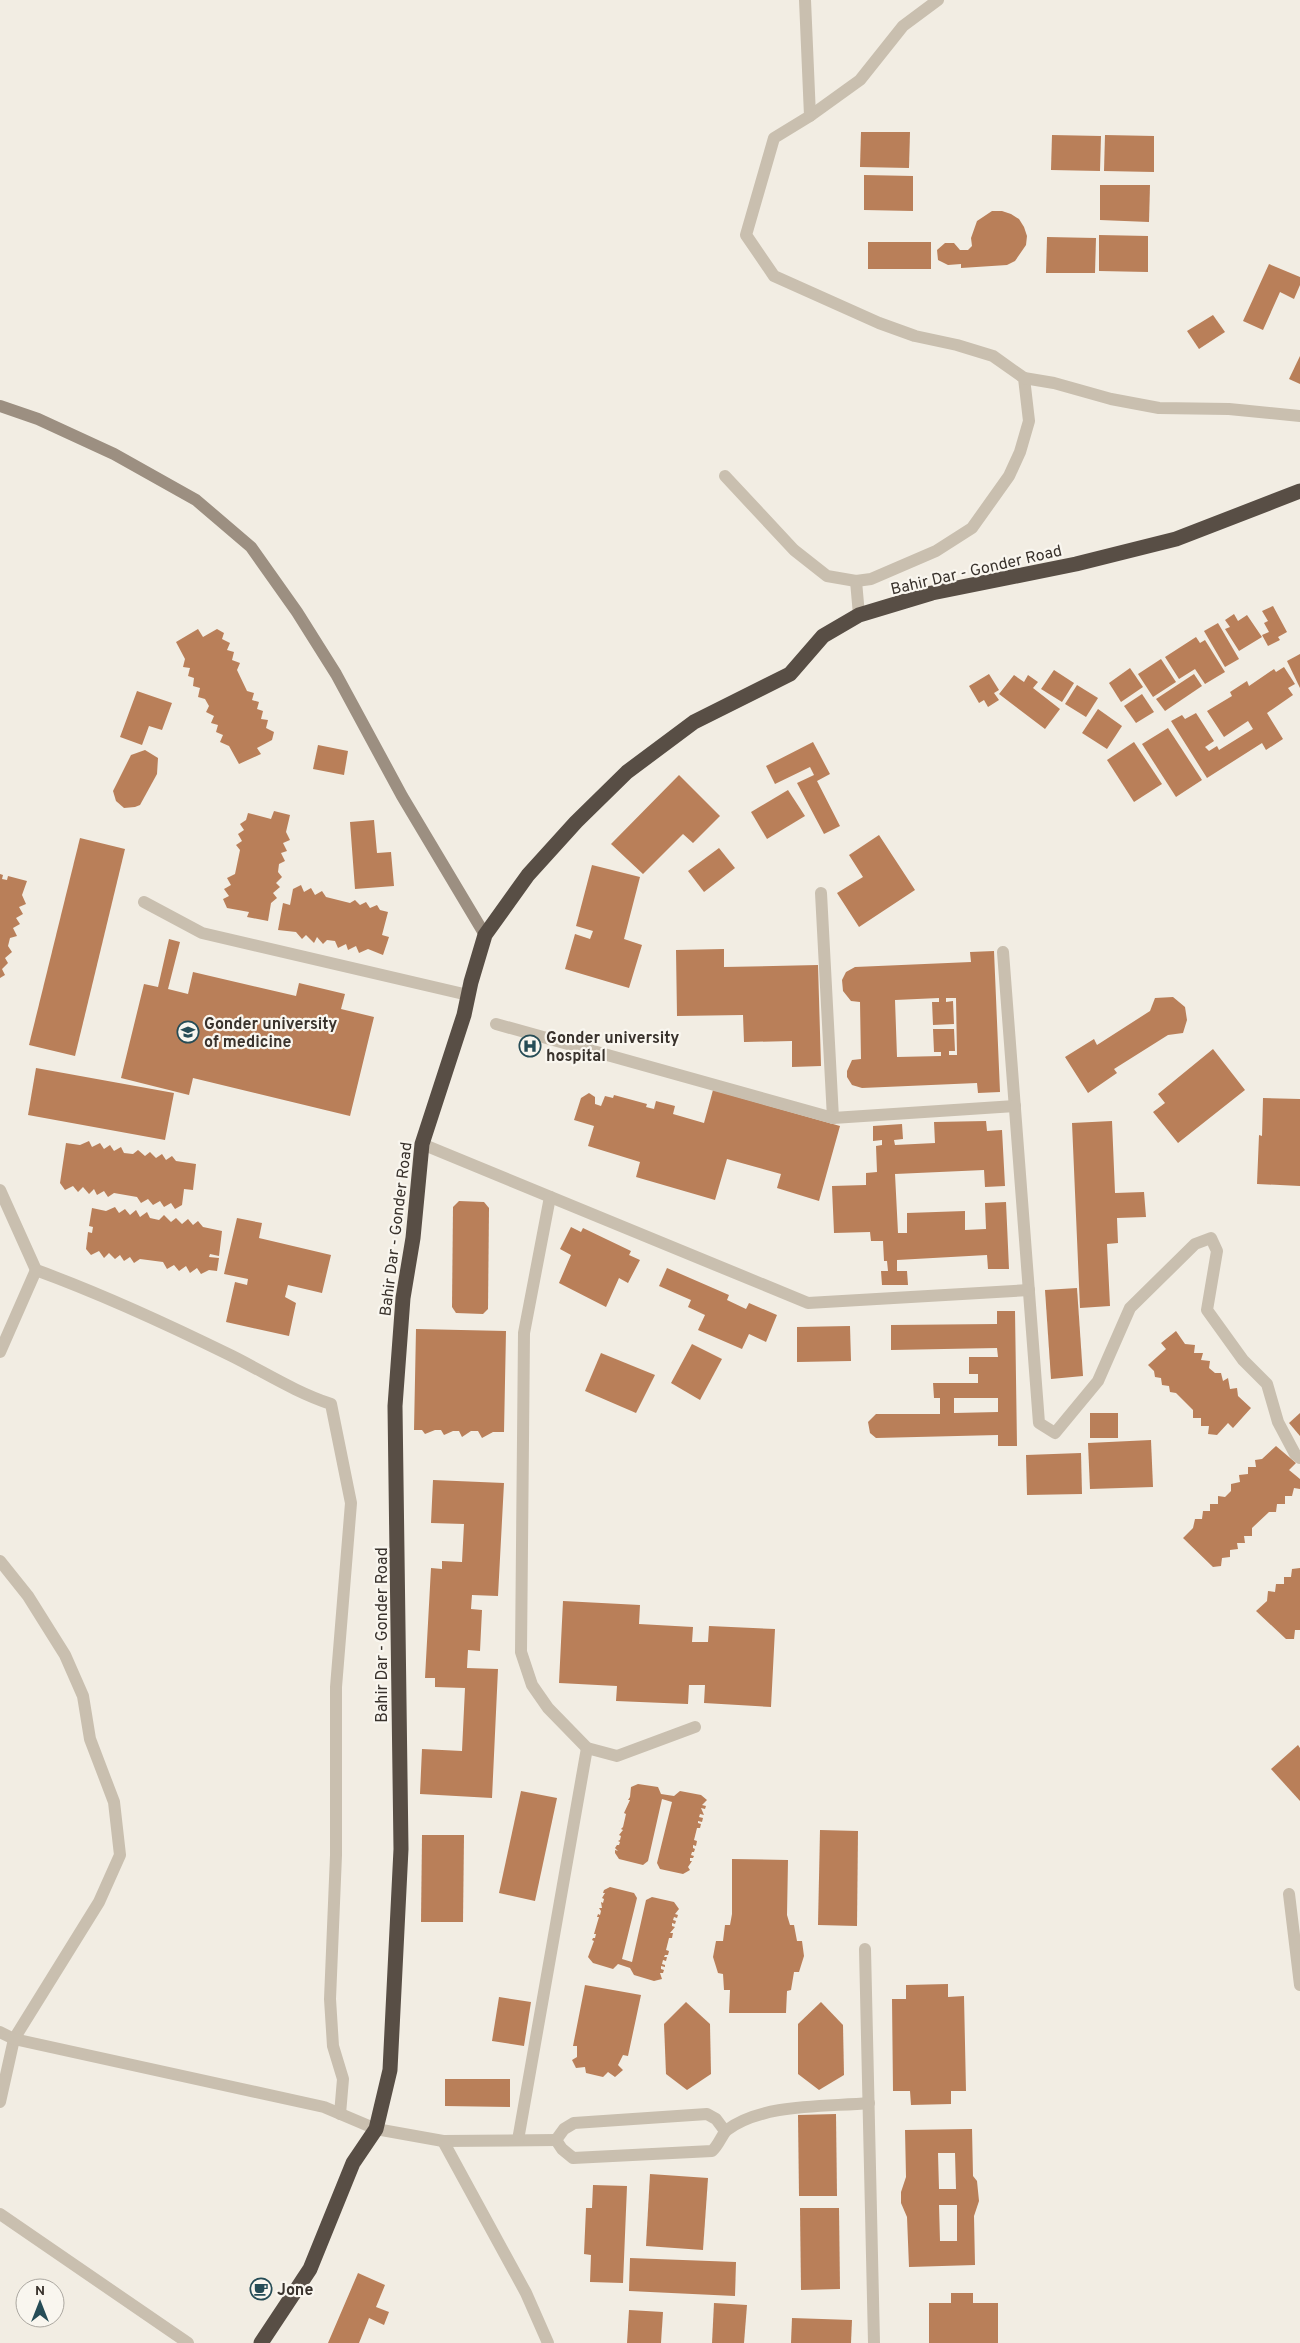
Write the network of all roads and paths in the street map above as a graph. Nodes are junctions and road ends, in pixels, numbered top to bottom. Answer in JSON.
{"nodes":[{"id":1,"x":805,"y":0,"type":"edge"},
{"id":2,"x":938,"y":0,"type":"edge"},
{"id":3,"x":810,"y":116,"type":"junction"},
{"id":4,"x":1024,"y":378,"type":"junction"},
{"id":5,"x":0,"y":406,"type":"edge"},
{"id":6,"x":1300,"y":416,"type":"edge"},
{"id":7,"x":725,"y":476,"type":"dead end"},
{"id":8,"x":1300,"y":491,"type":"edge"},
{"id":9,"x":856,"y":582,"type":"junction"},
{"id":10,"x":860,"y":615,"type":"junction"},
{"id":11,"x":821,"y":894,"type":"dead end"},
{"id":12,"x":144,"y":902,"type":"dead end"},
{"id":13,"x":485,"y":935,"type":"junction"},
{"id":14,"x":1003,"y":952,"type":"dead end"},
{"id":15,"x":468,"y":995,"type":"junction"},
{"id":16,"x":496,"y":1024,"type":"dead end"},
{"id":17,"x":1015,"y":1106,"type":"junction"},
{"id":18,"x":832,"y":1118,"type":"junction"},
{"id":19,"x":422,"y":1144,"type":"junction"},
{"id":20,"x":0,"y":1190,"type":"edge"},
{"id":21,"x":550,"y":1197,"type":"junction"},
{"id":22,"x":36,"y":1270,"type":"junction"},
{"id":23,"x":1029,"y":1290,"type":"junction"},
{"id":24,"x":0,"y":1352,"type":"edge"},
{"id":25,"x":1300,"y":1458,"type":"edge"},
{"id":26,"x":0,"y":1561,"type":"edge"},
{"id":27,"x":695,"y":1727,"type":"dead end"},
{"id":28,"x":587,"y":1748,"type":"junction"},
{"id":29,"x":1289,"y":1894,"type":"dead end"},
{"id":30,"x":865,"y":1949,"type":"dead end"},
{"id":31,"x":1300,"y":1985,"type":"edge"},
{"id":32,"x":0,"y":2032,"type":"edge"},
{"id":33,"x":14,"y":2039,"type":"junction"},
{"id":34,"x":0,"y":2102,"type":"edge"},
{"id":35,"x":869,"y":2103,"type":"junction"},
{"id":36,"x":340,"y":2114,"type":"junction"},
{"id":37,"x":376,"y":2129,"type":"junction"},
{"id":38,"x":725,"y":2131,"type":"junction"},
{"id":39,"x":518,"y":2140,"type":"junction"},
{"id":40,"x":556,"y":2140,"type":"junction"},
{"id":41,"x":443,"y":2141,"type":"junction"},
{"id":42,"x":0,"y":2214,"type":"edge"},
{"id":43,"x":188,"y":2343,"type":"edge"},
{"id":44,"x":261,"y":2343,"type":"edge"},
{"id":45,"x":548,"y":2343,"type":"edge"},
{"id":46,"x":874,"y":2343,"type":"edge"}],
"edges":[{"from":1,"to":3,"type":"street"},
{"from":2,"to":3,"type":"street"},
{"from":3,"to":4,"type":"street"},
{"from":4,"to":6,"type":"street"},
{"from":4,"to":9,"type":"street"},
{"from":5,"to":13,"type":"street"},
{"from":7,"to":9,"type":"street"},
{"from":8,"to":10,"type":"highway","name":"Bahir Dar - Gonder Road"},
{"from":9,"to":10,"type":"street"},
{"from":10,"to":13,"type":"highway","name":"Bahir Dar - Gonder Road"},
{"from":11,"to":18,"type":"street"},
{"from":12,"to":15,"type":"street"},
{"from":13,"to":15,"type":"highway","name":"Bahir Dar - Gonder Road"},
{"from":14,"to":17,"type":"street"},
{"from":15,"to":19,"type":"highway","name":"Bahir Dar - Gonder Road"},
{"from":16,"to":18,"type":"street"},
{"from":17,"to":18,"type":"street"},
{"from":17,"to":23,"type":"street"},
{"from":19,"to":21,"type":"street"},
{"from":19,"to":37,"type":"highway","name":"Bahir Dar - Gonder Road"},
{"from":20,"to":22,"type":"street"},
{"from":21,"to":23,"type":"street"},
{"from":21,"to":28,"type":"street"},
{"from":22,"to":24,"type":"street"},
{"from":22,"to":36,"type":"street"},
{"from":23,"to":25,"type":"street"},
{"from":26,"to":33,"type":"street"},
{"from":27,"to":28,"type":"street"},
{"from":28,"to":39,"type":"street"},
{"from":29,"to":31,"type":"street"},
{"from":30,"to":35,"type":"street"},
{"from":32,"to":33,"type":"street"},
{"from":33,"to":34,"type":"street"},
{"from":33,"to":36,"type":"street"},
{"from":35,"to":38,"type":"street"},
{"from":35,"to":46,"type":"street"},
{"from":36,"to":37,"type":"street"},
{"from":37,"to":41,"type":"street"},
{"from":37,"to":44,"type":"highway","name":"Bahir Dar - Gonder Road"},
{"from":38,"to":40,"type":"street"},
{"from":38,"to":40,"type":"street"},
{"from":39,"to":40,"type":"street"},
{"from":39,"to":41,"type":"street"},
{"from":41,"to":45,"type":"street"},
{"from":42,"to":43,"type":"street"}]}
